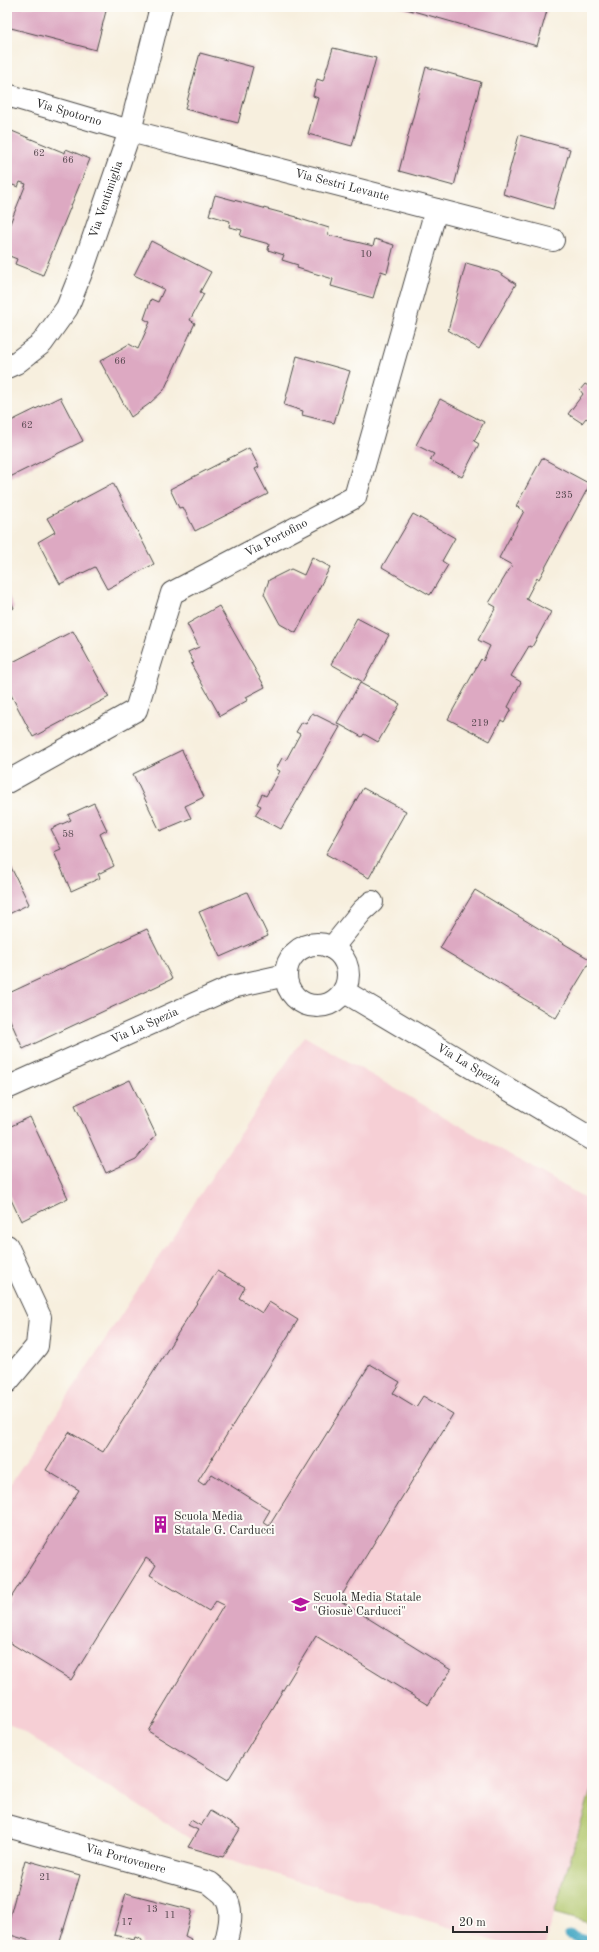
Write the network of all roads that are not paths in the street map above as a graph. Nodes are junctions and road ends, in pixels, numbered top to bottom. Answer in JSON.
{"nodes":[{"id":1,"x":161,"y":7,"type":"edge"},
{"id":2,"x":7,"y":95,"type":"edge"},
{"id":3,"x":130,"y":131,"type":"junction"},
{"id":4,"x":436,"y":210,"type":"junction"},
{"id":5,"x":553,"y":240,"type":"dead end"},
{"id":6,"x":7,"y":367,"type":"edge"},
{"id":7,"x":7,"y":782,"type":"edge"},
{"id":8,"x":372,"y":902,"type":"dead end"},
{"id":9,"x":332,"y":948,"type":"junction"},
{"id":10,"x":286,"y":975,"type":"junction"},
{"id":11,"x":344,"y":992,"type":"junction"},
{"id":12,"x":7,"y":1088,"type":"edge"},
{"id":13,"x":592,"y":1139,"type":"edge"},
{"id":14,"x":7,"y":1246,"type":"edge"},
{"id":15,"x":7,"y":1382,"type":"edge"},
{"id":16,"x":7,"y":1826,"type":"edge"},
{"id":17,"x":225,"y":1945,"type":"edge"}],
"edges":[{"from":1,"to":3,"type":"street","name":"Via Ventimiglia"},
{"from":2,"to":3,"type":"street","name":"Via Spotorno"},
{"from":3,"to":4,"type":"street","name":"Via Sestri Levante"},
{"from":3,"to":6,"type":"street","name":"Via Ventimiglia"},
{"from":4,"to":5,"type":"street","name":"Via Sestri Levante"},
{"from":4,"to":7,"type":"street","name":"Via Portofino"},
{"from":8,"to":9,"type":"street"},
{"from":9,"to":10,"type":"street"},
{"from":9,"to":11,"type":"street"},
{"from":10,"to":11,"type":"street"},
{"from":10,"to":12,"type":"street","name":"Via La Spezia"},
{"from":11,"to":13,"type":"street","name":"Via La Spezia"},
{"from":14,"to":15,"type":"street"},
{"from":16,"to":17,"type":"street","name":"Via Portovenere"}]}
